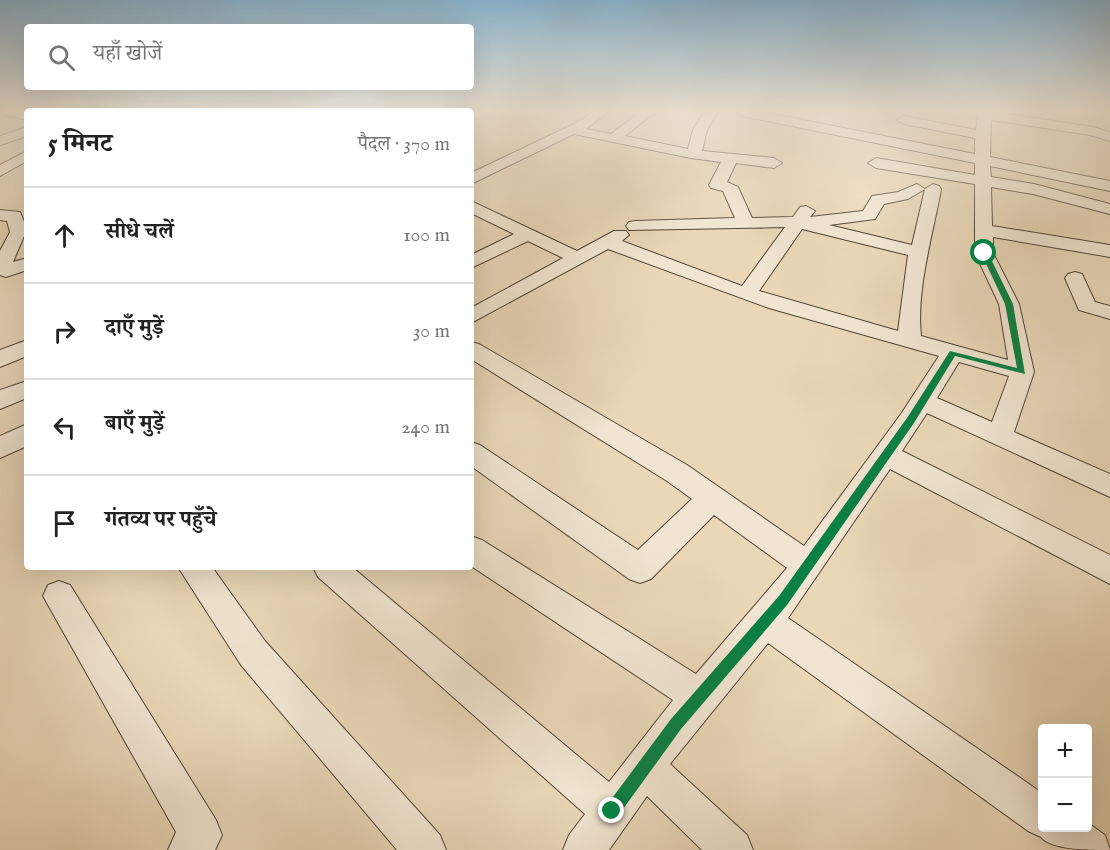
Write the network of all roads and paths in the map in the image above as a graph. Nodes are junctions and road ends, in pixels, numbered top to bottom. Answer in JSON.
{"nodes":[{"id":1,"x":525,"y":152,"type":"edge"},
{"id":2,"x":681,"y":152,"type":"edge"},
{"id":3,"x":876,"y":152,"type":"edge"},
{"id":4,"x":932,"y":152,"type":"edge"},
{"id":5,"x":984,"y":152,"type":"edge"},
{"id":6,"x":995,"y":152,"type":"edge"},
{"id":7,"x":1014,"y":152,"type":"edge"},
{"id":8,"x":694,"y":154,"type":"joint"},
{"id":9,"x":24,"y":157,"type":"edge"},
{"id":10,"x":730,"y":158,"type":"junction"},
{"id":11,"x":774,"y":163,"type":"dead end"},
{"id":12,"x":876,"y":163,"type":"junction"},
{"id":13,"x":0,"y":171,"type":"edge"},
{"id":14,"x":475,"y":174,"type":"edge"},
{"id":15,"x":1110,"y":186,"type":"edge"},
{"id":16,"x":894,"y":197,"type":"junction"},
{"id":17,"x":1110,"y":209,"type":"edge"},
{"id":18,"x":476,"y":212,"type":"edge"},
{"id":19,"x":0,"y":215,"type":"edge"},
{"id":20,"x":653,"y":215,"type":"dead end"},
{"id":21,"x":804,"y":215,"type":"junction"},
{"id":22,"x":1070,"y":215,"type":"dead end"},
{"id":23,"x":1110,"y":221,"type":"edge"},
{"id":24,"x":745,"y":222,"type":"junction"},
{"id":25,"x":635,"y":226,"type":"junction"},
{"id":26,"x":983,"y":230,"type":"junction"},
{"id":27,"x":528,"y":234,"type":"junction"},
{"id":28,"x":607,"y":242,"type":"junction"},
{"id":29,"x":1110,"y":251,"type":"edge"},
{"id":30,"x":918,"y":252,"type":"junction"},
{"id":31,"x":579,"y":259,"type":"junction"},
{"id":32,"x":474,"y":261,"type":"edge"},
{"id":33,"x":24,"y":265,"type":"edge"},
{"id":34,"x":1075,"y":278,"type":"dead end"},
{"id":35,"x":747,"y":294,"type":"junction"},
{"id":36,"x":1110,"y":313,"type":"edge"},
{"id":37,"x":474,"y":315,"type":"edge"},
{"id":38,"x":910,"y":339,"type":"junction"},
{"id":39,"x":24,"y":348,"type":"edge"},
{"id":40,"x":953,"y":353,"type":"junction"},
{"id":41,"x":476,"y":357,"type":"edge"},
{"id":42,"x":0,"y":359,"type":"edge"},
{"id":43,"x":1022,"y":372,"type":"junction"},
{"id":44,"x":24,"y":390,"type":"edge"},
{"id":45,"x":0,"y":400,"type":"edge"},
{"id":46,"x":922,"y":401,"type":"junction"},
{"id":47,"x":24,"y":436,"type":"edge"},
{"id":48,"x":1000,"y":436,"type":"junction"},
{"id":49,"x":0,"y":448,"type":"edge"},
{"id":50,"x":474,"y":454,"type":"edge"},
{"id":51,"x":886,"y":455,"type":"junction"},
{"id":52,"x":1110,"y":486,"type":"edge"},
{"id":53,"x":712,"y":498,"type":"junction"},
{"id":54,"x":474,"y":551,"type":"edge"},
{"id":55,"x":807,"y":566,"type":"junction"},
{"id":56,"x":196,"y":570,"type":"edge"},
{"id":57,"x":332,"y":570,"type":"edge"},
{"id":58,"x":1110,"y":570,"type":"edge"},
{"id":59,"x":59,"y":596,"type":"dead end"},
{"id":60,"x":765,"y":621,"type":"junction"},
{"id":61,"x":700,"y":697,"type":"junction"},
{"id":62,"x":645,"y":767,"type":"junction"},
{"id":63,"x":612,"y":811,"type":"junction"},
{"id":64,"x":1038,"y":814,"type":"edge"},
{"id":65,"x":1064,"y":832,"type":"edge"},
{"id":66,"x":189,"y":850,"type":"edge"},
{"id":67,"x":425,"y":850,"type":"edge"},
{"id":68,"x":584,"y":850,"type":"edge"},
{"id":69,"x":732,"y":850,"type":"edge"},
{"id":70,"x":1090,"y":850,"type":"edge"}],
"edges":[{"from":1,"to":14,"type":"street"},
{"from":2,"to":8,"type":"street"},
{"from":3,"to":12,"type":"street"},
{"from":4,"to":12,"type":"street"},
{"from":5,"to":26,"type":"street"},
{"from":6,"to":17,"type":"street"},
{"from":7,"to":15,"type":"street"},
{"from":8,"to":10,"type":"street"},
{"from":9,"to":13,"type":"street"},
{"from":10,"to":11,"type":"street"},
{"from":10,"to":24,"type":"street"},
{"from":12,"to":16,"type":"street"},
{"from":16,"to":21,"type":"street"},
{"from":16,"to":30,"type":"street"},
{"from":18,"to":27,"type":"street"},
{"from":19,"to":33,"type":"street"},
{"from":20,"to":25,"type":"street"},
{"from":21,"to":24,"type":"street"},
{"from":21,"to":30,"type":"street"},
{"from":21,"to":35,"type":"street"},
{"from":22,"to":23,"type":"street"},
{"from":24,"to":25,"type":"street"},
{"from":25,"to":28,"type":"street"},
{"from":26,"to":29,"type":"street"},
{"from":26,"to":43,"type":"street"},
{"from":27,"to":31,"type":"street"},
{"from":27,"to":32,"type":"street"},
{"from":28,"to":31,"type":"street"},
{"from":28,"to":35,"type":"street"},
{"from":30,"to":38,"type":"street"},
{"from":31,"to":37,"type":"street"},
{"from":34,"to":36,"type":"street"},
{"from":35,"to":38,"type":"street"},
{"from":38,"to":40,"type":"street"},
{"from":39,"to":42,"type":"street"},
{"from":40,"to":43,"type":"street"},
{"from":40,"to":46,"type":"street"},
{"from":41,"to":53,"type":"street"},
{"from":43,"to":48,"type":"street"},
{"from":44,"to":45,"type":"street"},
{"from":46,"to":48,"type":"street"},
{"from":46,"to":51,"type":"street"},
{"from":47,"to":49,"type":"street"},
{"from":48,"to":52,"type":"street"},
{"from":50,"to":53,"type":"street"},
{"from":51,"to":55,"type":"street"},
{"from":51,"to":58,"type":"street"},
{"from":53,"to":55,"type":"street"},
{"from":54,"to":61,"type":"street"},
{"from":55,"to":60,"type":"street"},
{"from":56,"to":67,"type":"street"},
{"from":57,"to":63,"type":"street"},
{"from":59,"to":66,"type":"street"},
{"from":60,"to":61,"type":"street"},
{"from":60,"to":64,"type":"street"},
{"from":61,"to":62,"type":"street"},
{"from":62,"to":63,"type":"street"},
{"from":62,"to":69,"type":"street"},
{"from":63,"to":68,"type":"street"},
{"from":65,"to":70,"type":"street"}]}
